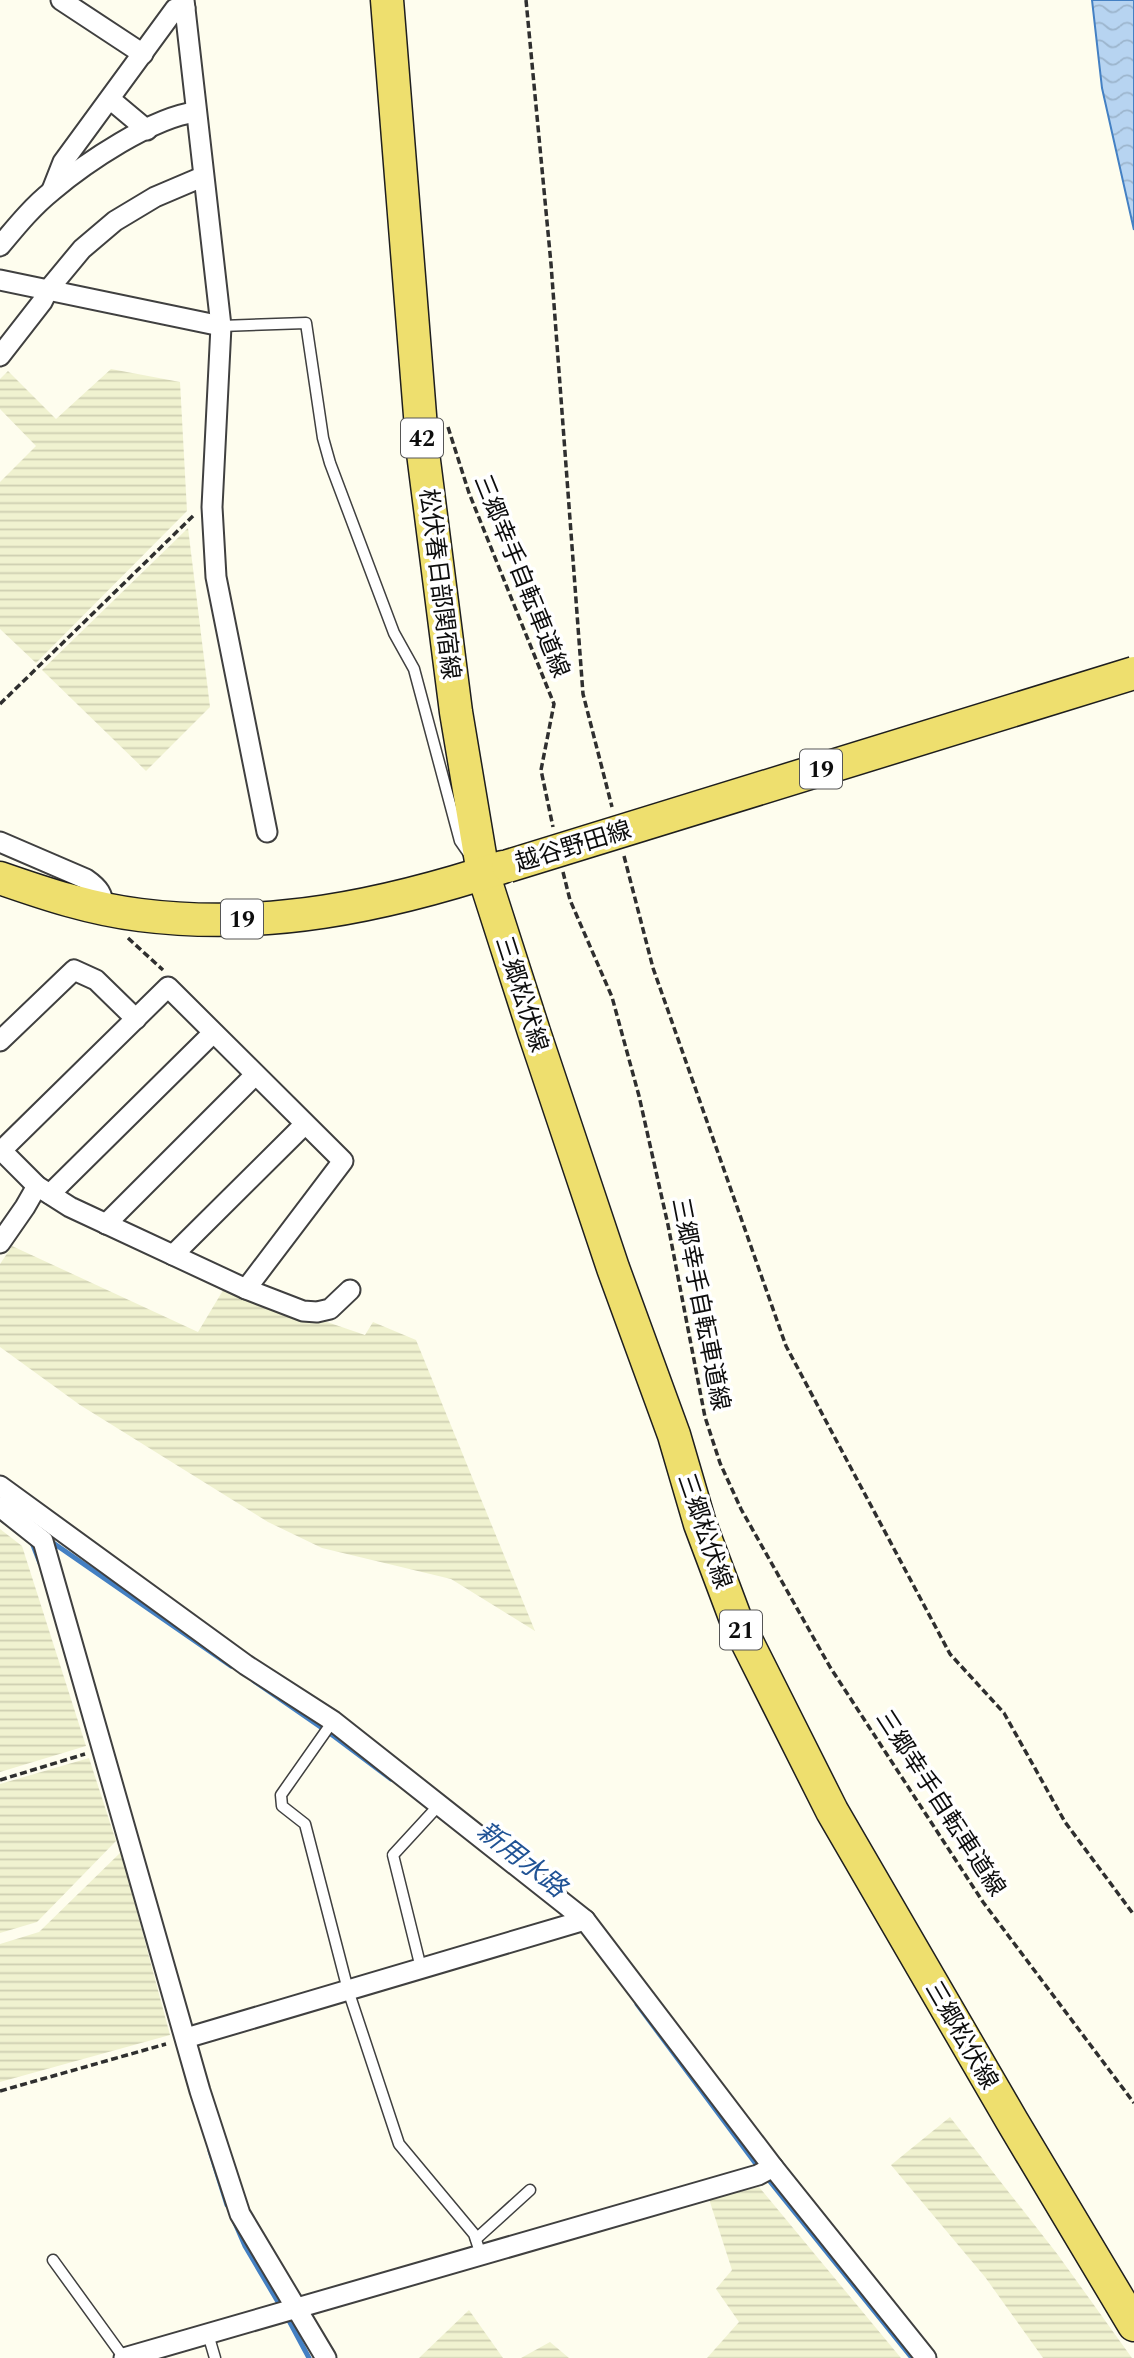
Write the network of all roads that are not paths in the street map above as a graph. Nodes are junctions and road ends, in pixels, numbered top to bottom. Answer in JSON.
{"nodes":[{"id":1,"x":61,"y":0,"type":"edge"},
{"id":2,"x":387,"y":0,"type":"edge"},
{"id":3,"x":184,"y":4,"type":"edge"},
{"id":4,"x":143,"y":54,"type":"junction"},
{"id":5,"x":110,"y":99,"type":"junction"},
{"id":6,"x":196,"y":112,"type":"junction"},
{"id":7,"x":147,"y":130,"type":"junction"},
{"id":8,"x":202,"y":177,"type":"junction"},
{"id":9,"x":52,"y":191,"type":"junction"},
{"id":10,"x":0,"y":246,"type":"edge"},
{"id":11,"x":0,"y":280,"type":"edge"},
{"id":12,"x":48,"y":290,"type":"junction"},
{"id":13,"x":221,"y":326,"type":"junction"},
{"id":14,"x":0,"y":356,"type":"edge"},
{"id":15,"x":1134,"y":673,"type":"edge"},
{"id":16,"x":267,"y":832,"type":"dead end"},
{"id":17,"x":0,"y":842,"type":"edge"},
{"id":18,"x":496,"y":869,"type":"junction"},
{"id":19,"x":0,"y":878,"type":"edge"},
{"id":20,"x":104,"y":909,"type":"junction"},
{"id":21,"x":136,"y":1019,"type":"junction"},
{"id":22,"x":214,"y":1033,"type":"junction"},
{"id":23,"x":0,"y":1041,"type":"edge"},
{"id":24,"x":255,"y":1075,"type":"junction"},
{"id":25,"x":304,"y":1124,"type":"junction"},
{"id":26,"x":1,"y":1150,"type":"edge"},
{"id":27,"x":43,"y":1190,"type":"junction"},
{"id":28,"x":106,"y":1224,"type":"junction"},
{"id":29,"x":0,"y":1243,"type":"edge"},
{"id":30,"x":173,"y":1255,"type":"junction"},
{"id":31,"x":246,"y":1289,"type":"junction"},
{"id":32,"x":350,"y":1290,"type":"dead end"},
{"id":33,"x":0,"y":1486,"type":"edge"},
{"id":34,"x":0,"y":1507,"type":"edge"},
{"id":35,"x":333,"y":1721,"type":"junction"},
{"id":36,"x":439,"y":1805,"type":"junction"},
{"id":37,"x":584,"y":1920,"type":"junction"},
{"id":38,"x":421,"y":1968,"type":"junction"},
{"id":39,"x":348,"y":1990,"type":"junction"},
{"id":40,"x":186,"y":2038,"type":"junction"},
{"id":41,"x":767,"y":2171,"type":"junction"},
{"id":42,"x":530,"y":2190,"type":"dead end"},
{"id":43,"x":478,"y":2247,"type":"junction"},
{"id":44,"x":53,"y":2260,"type":"dead end"},
{"id":45,"x":298,"y":2308,"type":"junction"},
{"id":46,"x":1134,"y":2325,"type":"edge"},
{"id":47,"x":208,"y":2334,"type":"junction"},
{"id":48,"x":124,"y":2358,"type":"edge"},
{"id":49,"x":215,"y":2358,"type":"edge"},
{"id":50,"x":326,"y":2358,"type":"edge"},
{"id":51,"x":926,"y":2358,"type":"edge"}],
"edges":[{"from":1,"to":4,"type":"street"},
{"from":2,"to":18,"type":"main road","name":"松伏春日部関宿線","number":"42"},
{"from":3,"to":4,"type":"street"},
{"from":3,"to":6,"type":"street"},
{"from":4,"to":5,"type":"street"},
{"from":5,"to":7,"type":"street"},
{"from":5,"to":9,"type":"street"},
{"from":6,"to":7,"type":"street"},
{"from":6,"to":8,"type":"street"},
{"from":7,"to":9,"type":"street"},
{"from":8,"to":12,"type":"street"},
{"from":8,"to":13,"type":"street"},
{"from":9,"to":10,"type":"street"},
{"from":11,"to":12,"type":"street"},
{"from":12,"to":13,"type":"street"},
{"from":12,"to":14,"type":"street"},
{"from":13,"to":16,"type":"street"},
{"from":13,"to":18,"type":"lane"},
{"from":15,"to":18,"type":"main road","name":"越谷野田線","number":"19","bridge":true},
{"from":17,"to":20,"type":"street"},
{"from":18,"to":20,"type":"main road","name":"越谷野田線","number":"19"},
{"from":18,"to":46,"type":"main road","name":"三郷松伏線","number":"21"},
{"from":19,"to":20,"type":"main road","name":"越谷野田線","number":"19"},
{"from":21,"to":22,"type":"street"},
{"from":21,"to":23,"type":"street"},
{"from":21,"to":26,"type":"street"},
{"from":22,"to":24,"type":"street"},
{"from":22,"to":27,"type":"street"},
{"from":24,"to":25,"type":"street"},
{"from":24,"to":28,"type":"street"},
{"from":25,"to":30,"type":"street"},
{"from":25,"to":31,"type":"street"},
{"from":26,"to":27,"type":"street"},
{"from":27,"to":28,"type":"street"},
{"from":27,"to":29,"type":"street"},
{"from":28,"to":30,"type":"street"},
{"from":30,"to":31,"type":"street"},
{"from":31,"to":32,"type":"street"},
{"from":33,"to":35,"type":"street"},
{"from":34,"to":40,"type":"street"},
{"from":35,"to":36,"type":"street"},
{"from":35,"to":39,"type":"lane"},
{"from":36,"to":37,"type":"street"},
{"from":36,"to":38,"type":"lane"},
{"from":37,"to":38,"type":"street"},
{"from":37,"to":41,"type":"street"},
{"from":38,"to":39,"type":"street"},
{"from":39,"to":40,"type":"street"},
{"from":39,"to":43,"type":"lane"},
{"from":40,"to":45,"type":"street"},
{"from":41,"to":43,"type":"street"},
{"from":41,"to":51,"type":"street"},
{"from":42,"to":43,"type":"lane"},
{"from":43,"to":45,"type":"street"},
{"from":44,"to":48,"type":"lane"},
{"from":45,"to":47,"type":"street"},
{"from":45,"to":50,"type":"street"},
{"from":47,"to":48,"type":"street"},
{"from":47,"to":49,"type":"lane"}]}
